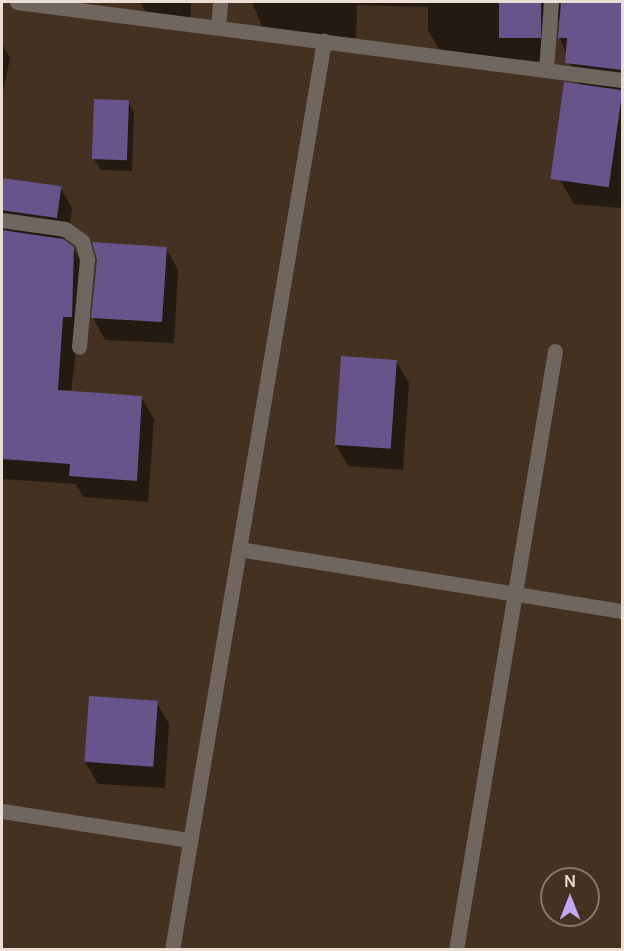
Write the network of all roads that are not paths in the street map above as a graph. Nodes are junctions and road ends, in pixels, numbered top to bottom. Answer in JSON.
{"nodes":[{"id":1,"x":17,"y":2,"type":"edge"},
{"id":2,"x":220,"y":2,"type":"edge"},
{"id":3,"x":550,"y":2,"type":"edge"},
{"id":4,"x":218,"y":27,"type":"junction"},
{"id":5,"x":324,"y":41,"type":"junction"},
{"id":6,"x":546,"y":70,"type":"junction"},
{"id":7,"x":622,"y":80,"type":"edge"},
{"id":8,"x":2,"y":220,"type":"edge"},
{"id":9,"x":79,"y":347,"type":"dead end"},
{"id":10,"x":555,"y":351,"type":"dead end"},
{"id":11,"x":239,"y":549,"type":"junction"},
{"id":12,"x":516,"y":594,"type":"junction"},
{"id":13,"x":622,"y":611,"type":"edge"},
{"id":14,"x":2,"y":811,"type":"edge"},
{"id":15,"x":190,"y":840,"type":"junction"},
{"id":16,"x":172,"y":950,"type":"edge"},
{"id":17,"x":456,"y":950,"type":"edge"}],
"edges":[{"from":1,"to":4,"type":"street"},
{"from":2,"to":4,"type":"street"},
{"from":3,"to":6,"type":"street"},
{"from":4,"to":5,"type":"street"},
{"from":5,"to":6,"type":"street"},
{"from":5,"to":11,"type":"street"},
{"from":6,"to":7,"type":"street"},
{"from":8,"to":9,"type":"street"},
{"from":10,"to":12,"type":"street"},
{"from":11,"to":12,"type":"street"},
{"from":11,"to":15,"type":"street"},
{"from":12,"to":13,"type":"street"},
{"from":12,"to":17,"type":"street"},
{"from":14,"to":15,"type":"street"},
{"from":15,"to":16,"type":"street"}]}
